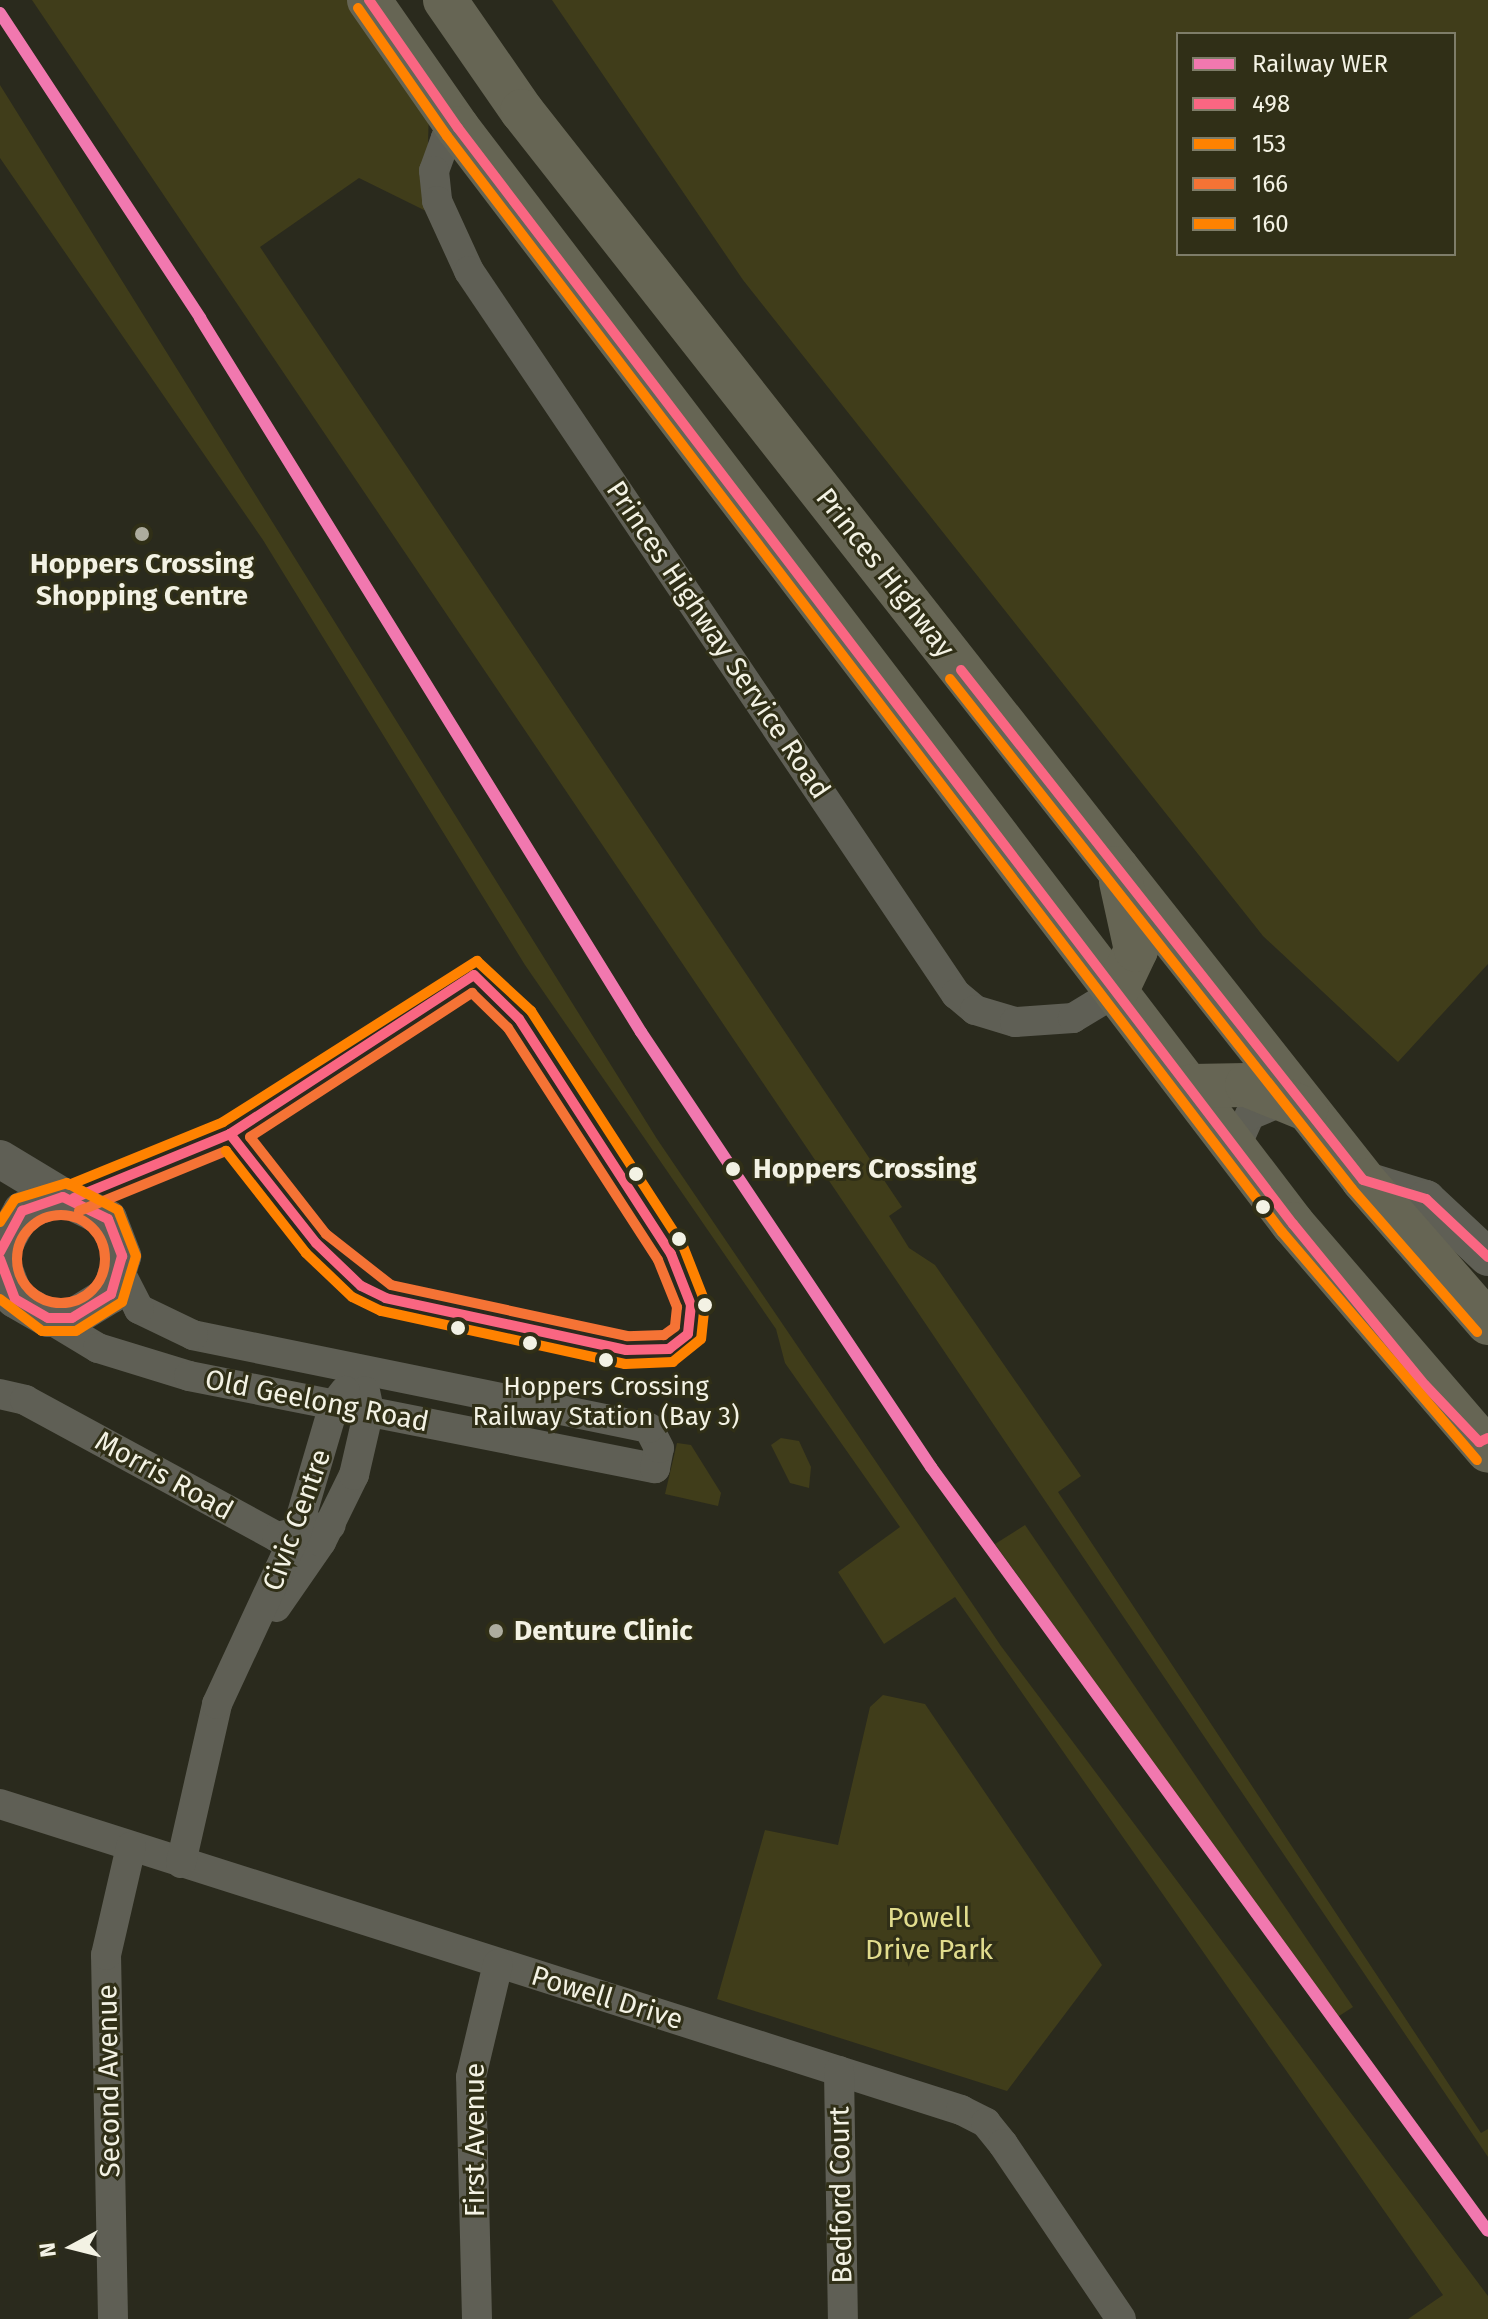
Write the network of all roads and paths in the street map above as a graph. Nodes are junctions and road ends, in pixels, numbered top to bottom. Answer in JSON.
{"nodes":[{"id":1,"x":369,"y":0,"type":"edge"},
{"id":2,"x":445,"y":0,"type":"edge"},
{"id":3,"x":522,"y":111,"type":"junction"},
{"id":4,"x":458,"y":128,"type":"junction"},
{"id":5,"x":1117,"y":868,"type":"junction"},
{"id":6,"x":1116,"y":992,"type":"junction"},
{"id":7,"x":1192,"y":1086,"type":"junction"},
{"id":8,"x":1296,"y":1105,"type":"junction"},
{"id":9,"x":1236,"y":1146,"type":"junction"},
{"id":10,"x":0,"y":1159,"type":"edge"},
{"id":11,"x":1363,"y":1180,"type":"junction"},
{"id":12,"x":63,"y":1197,"type":"junction"},
{"id":13,"x":0,"y":1249,"type":"edge"},
{"id":14,"x":1488,"y":1257,"type":"edge"},
{"id":15,"x":0,"y":1259,"type":"edge"},
{"id":16,"x":120,"y":1272,"type":"junction"},
{"id":17,"x":27,"y":1316,"type":"edge"},
{"id":18,"x":1488,"y":1323,"type":"edge"},
{"id":19,"x":361,"y":1371,"type":"junction"},
{"id":20,"x":0,"y":1394,"type":"edge"},
{"id":21,"x":334,"y":1405,"type":"junction"},
{"id":22,"x":369,"y":1410,"type":"junction"},
{"id":23,"x":1486,"y":1440,"type":"edge"},
{"id":24,"x":354,"y":1475,"type":"junction"},
{"id":25,"x":312,"y":1489,"type":"junction"},
{"id":26,"x":331,"y":1525,"type":"junction"},
{"id":27,"x":296,"y":1534,"type":"junction"},
{"id":28,"x":254,"y":1634,"type":"junction"},
{"id":29,"x":0,"y":1804,"type":"edge"},
{"id":30,"x":156,"y":1855,"type":"junction"},
{"id":31,"x":498,"y":1964,"type":"junction"},
{"id":32,"x":839,"y":2071,"type":"junction"},
{"id":33,"x":113,"y":2319,"type":"edge"},
{"id":34,"x":477,"y":2319,"type":"edge"},
{"id":35,"x":843,"y":2319,"type":"edge"},
{"id":36,"x":1121,"y":2319,"type":"edge"}],
"edges":[{"from":1,"to":4,"type":"highway"},
{"from":2,"to":3,"type":"highway","name":"Princes Highway"},
{"from":3,"to":4,"type":"highway"},
{"from":3,"to":5,"type":"highway","name":"Princes Highway"},
{"from":4,"to":6,"type":"highway"},
{"from":4,"to":6,"type":"street","name":"Princes Highway Service Road"},
{"from":5,"to":6,"type":"highway"},
{"from":5,"to":8,"type":"highway","name":"Princes Highway"},
{"from":6,"to":7,"type":"highway"},
{"from":7,"to":8,"type":"highway"},
{"from":7,"to":9,"type":"highway"},
{"from":8,"to":9,"type":"street"},
{"from":8,"to":11,"type":"highway","name":"Princes Highway"},
{"from":9,"to":23,"type":"highway"},
{"from":10,"to":12,"type":"street"},
{"from":11,"to":14,"type":"street"},
{"from":11,"to":18,"type":"highway","name":"Princes Highway"},
{"from":12,"to":13,"type":"street"},
{"from":12,"to":16,"type":"street"},
{"from":15,"to":17,"type":"street"},
{"from":16,"to":17,"type":"street"},
{"from":16,"to":19,"type":"street","name":"Old Geelong Road"},
{"from":17,"to":21,"type":"street","name":"Old Geelong Road"},
{"from":19,"to":21,"type":"street"},
{"from":19,"to":22,"type":"street"},
{"from":19,"to":22,"type":"street","name":"Old Geelong Road"},
{"from":20,"to":27,"type":"street","name":"Morris Road"},
{"from":21,"to":22,"type":"street","name":"Old Geelong Road"},
{"from":21,"to":25,"type":"street","name":"Civic Centre"},
{"from":22,"to":24,"type":"street","name":"Civic Centre"},
{"from":24,"to":25,"type":"street"},
{"from":24,"to":26,"type":"street","name":"Civic Centre"},
{"from":25,"to":26,"type":"street"},
{"from":25,"to":27,"type":"street","name":"Civic Centre"},
{"from":26,"to":27,"type":"street","name":"Morris Road"},
{"from":26,"to":28,"type":"street","name":"Civic Centre"},
{"from":27,"to":28,"type":"street","name":"Civic Centre"},
{"from":28,"to":30,"type":"street","name":"Civic Centre"},
{"from":29,"to":30,"type":"street","name":"Powell Drive"},
{"from":30,"to":31,"type":"street","name":"Powell Drive"},
{"from":30,"to":33,"type":"street","name":"Second Avenue"},
{"from":31,"to":32,"type":"street","name":"Powell Drive"},
{"from":31,"to":34,"type":"street","name":"First Avenue"},
{"from":32,"to":35,"type":"street","name":"Bedford Court"},
{"from":32,"to":36,"type":"street","name":"Powell Drive"}]}
